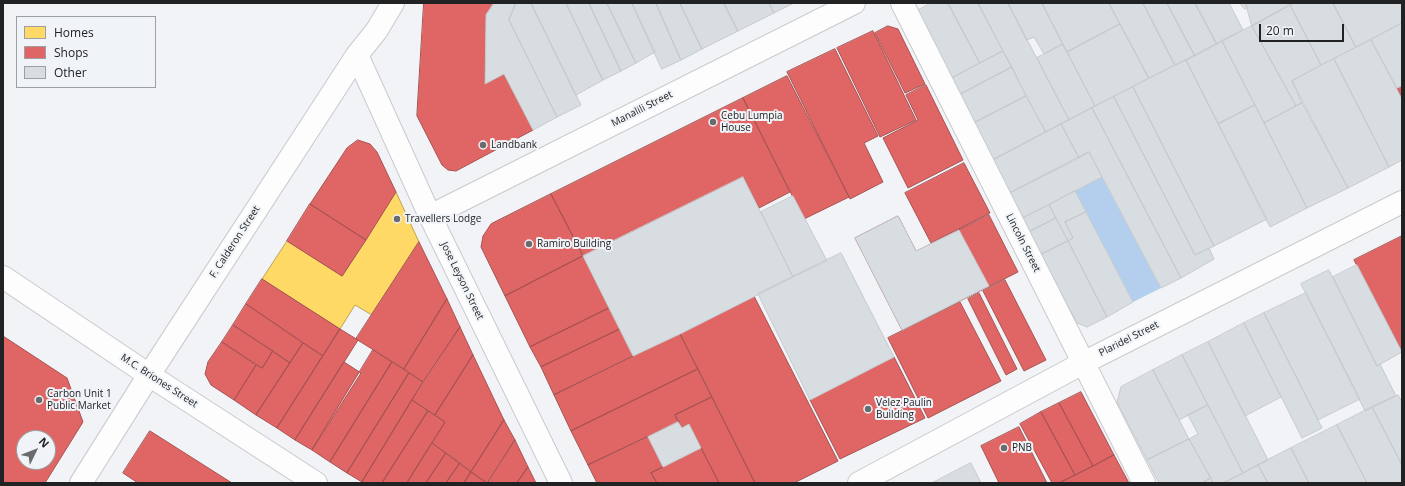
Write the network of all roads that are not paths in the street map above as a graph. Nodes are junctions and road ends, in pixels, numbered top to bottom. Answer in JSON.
{"nodes":[{"id":1,"x":393,"y":3,"type":"edge"},
{"id":2,"x":854,"y":3,"type":"edge"},
{"id":3,"x":902,"y":3,"type":"edge"},
{"id":4,"x":357,"y":55,"type":"junction"},
{"id":5,"x":1402,"y":202,"type":"edge"},
{"id":6,"x":430,"y":216,"type":"junction"},
{"id":7,"x":3,"y":277,"type":"edge"},
{"id":8,"x":1083,"y":363,"type":"junction"},
{"id":9,"x":149,"y":375,"type":"junction"},
{"id":10,"x":81,"y":483,"type":"edge"},
{"id":11,"x":316,"y":483,"type":"edge"},
{"id":12,"x":561,"y":483,"type":"edge"},
{"id":13,"x":860,"y":483,"type":"edge"},
{"id":14,"x":1144,"y":483,"type":"edge"}],
"edges":[{"from":1,"to":4,"type":"street","name":"F. Calderon Street"},
{"from":2,"to":6,"type":"street","name":"Manalili Street"},
{"from":3,"to":8,"type":"street","name":"Lincoln Street"},
{"from":4,"to":6,"type":"street","name":"Jose Leyson Street"},
{"from":4,"to":9,"type":"street","name":"F. Calderon Street"},
{"from":5,"to":8,"type":"street","name":"Plaridel Street"},
{"from":6,"to":12,"type":"street","name":"Jose Leyson Street"},
{"from":7,"to":9,"type":"street","name":"M.C. Briones Street"},
{"from":8,"to":13,"type":"street","name":"Plaridel Street"},
{"from":8,"to":14,"type":"street","name":"Lincoln Street"},
{"from":9,"to":10,"type":"street","name":"F. Calderon Street"},
{"from":9,"to":11,"type":"street","name":"M.C. Briones Street"}]}
